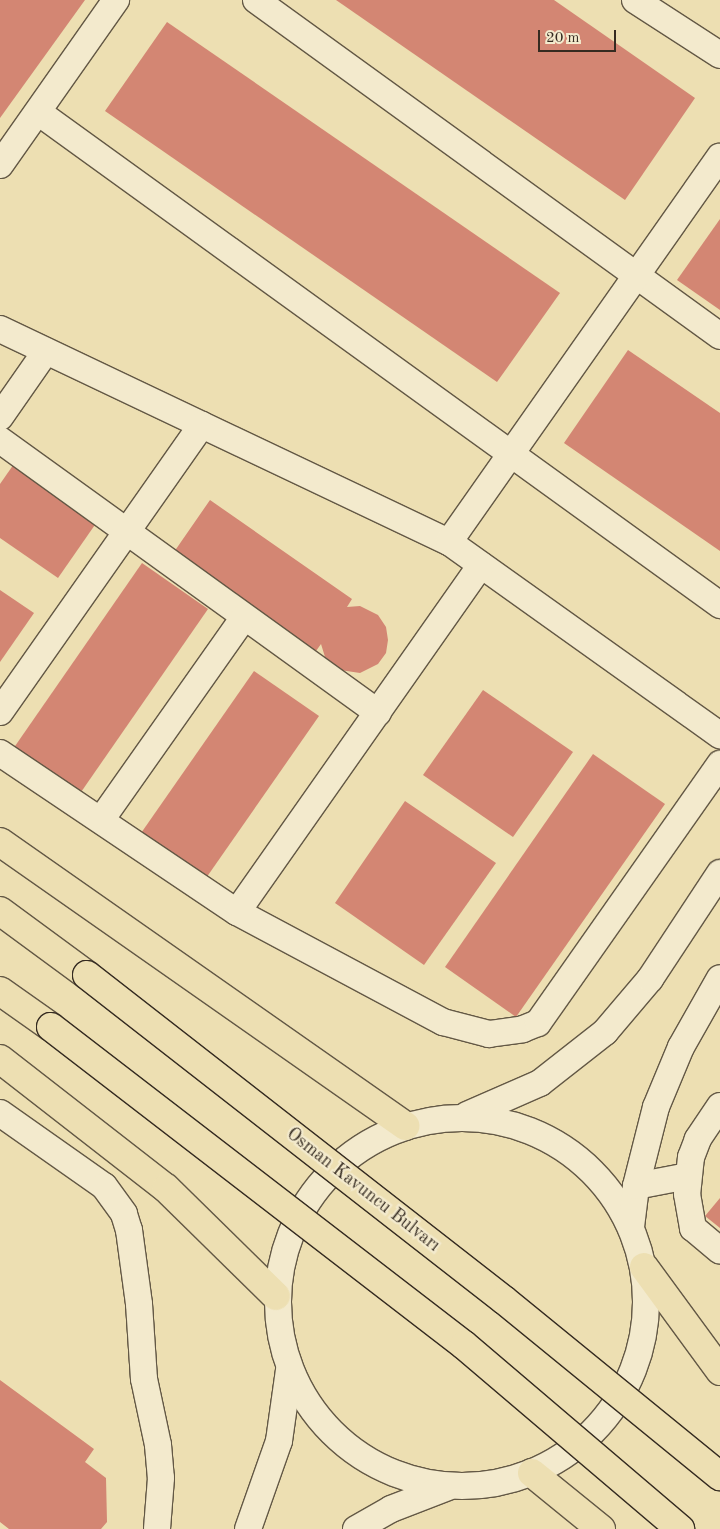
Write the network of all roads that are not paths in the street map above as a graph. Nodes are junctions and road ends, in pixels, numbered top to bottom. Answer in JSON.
{"nodes":[{"id":1,"x":116,"y":0,"type":"edge"},
{"id":2,"x":256,"y":0,"type":"edge"},
{"id":3,"x":635,"y":0,"type":"edge"},
{"id":4,"x":720,"y":55,"type":"edge"},
{"id":5,"x":38,"y":112,"type":"junction"},
{"id":6,"x":720,"y":157,"type":"edge"},
{"id":7,"x":0,"y":165,"type":"edge"},
{"id":8,"x":636,"y":276,"type":"junction"},
{"id":9,"x":0,"y":329,"type":"edge"},
{"id":10,"x":720,"y":336,"type":"edge"},
{"id":11,"x":46,"y":351,"type":"junction"},
{"id":12,"x":0,"y":417,"type":"edge"},
{"id":13,"x":202,"y":425,"type":"junction"},
{"id":14,"x":0,"y":440,"type":"edge"},
{"id":15,"x":511,"y":454,"type":"junction"},
{"id":16,"x":127,"y":532,"type":"junction"},
{"id":17,"x":449,"y":542,"type":"junction"},
{"id":18,"x":481,"y":565,"type":"junction"},
{"id":19,"x":720,"y":605,"type":"edge"},
{"id":20,"x":244,"y":617,"type":"junction"},
{"id":21,"x":0,"y":712,"type":"edge"},
{"id":22,"x":378,"y":713,"type":"junction"},
{"id":23,"x":720,"y":735,"type":"edge"},
{"id":24,"x":0,"y":753,"type":"edge"},
{"id":25,"x":720,"y":764,"type":"edge"},
{"id":26,"x":101,"y":820,"type":"junction"},
{"id":27,"x":0,"y":842,"type":"edge"},
{"id":28,"x":720,"y":873,"type":"edge"},
{"id":29,"x":0,"y":911,"type":"edge"},
{"id":30,"x":237,"y":912,"type":"junction"},
{"id":31,"x":720,"y":978,"type":"edge"},
{"id":32,"x":0,"y":991,"type":"edge"},
{"id":33,"x":0,"y":1059,"type":"edge"},
{"id":34,"x":720,"y":1106,"type":"edge"},
{"id":35,"x":0,"y":1113,"type":"edge"},
{"id":36,"x":462,"y":1117,"type":"junction"},
{"id":37,"x":405,"y":1126,"type":"junction"},
{"id":38,"x":688,"y":1176,"type":"junction"},
{"id":39,"x":636,"y":1186,"type":"junction"},
{"id":40,"x":631,"y":1227,"type":"junction"},
{"id":41,"x":720,"y":1251,"type":"edge"},
{"id":42,"x":644,"y":1268,"type":"junction"},
{"id":43,"x":276,"y":1296,"type":"junction"},
{"id":44,"x":289,"y":1370,"type":"junction"},
{"id":45,"x":720,"y":1371,"type":"edge"},
{"id":46,"x":532,"y":1473,"type":"junction"},
{"id":47,"x":720,"y":1476,"type":"edge"},
{"id":48,"x":450,"y":1486,"type":"junction"},
{"id":49,"x":157,"y":1529,"type":"edge"},
{"id":50,"x":248,"y":1529,"type":"edge"},
{"id":51,"x":356,"y":1529,"type":"edge"},
{"id":52,"x":601,"y":1529,"type":"edge"},
{"id":53,"x":680,"y":1529,"type":"edge"}],
"edges":[{"from":1,"to":5,"type":"street"},
{"from":2,"to":8,"type":"street"},
{"from":3,"to":4,"type":"street"},
{"from":5,"to":7,"type":"street"},
{"from":5,"to":15,"type":"street"},
{"from":6,"to":8,"type":"street"},
{"from":8,"to":10,"type":"street"},
{"from":8,"to":15,"type":"street"},
{"from":9,"to":11,"type":"street"},
{"from":11,"to":12,"type":"street"},
{"from":11,"to":13,"type":"street"},
{"from":13,"to":16,"type":"street"},
{"from":13,"to":17,"type":"street"},
{"from":14,"to":16,"type":"street"},
{"from":15,"to":17,"type":"street"},
{"from":15,"to":19,"type":"street"},
{"from":16,"to":20,"type":"street"},
{"from":16,"to":21,"type":"street"},
{"from":17,"to":18,"type":"street"},
{"from":18,"to":22,"type":"street"},
{"from":18,"to":23,"type":"street"},
{"from":20,"to":22,"type":"street"},
{"from":20,"to":26,"type":"street"},
{"from":22,"to":30,"type":"street"},
{"from":24,"to":26,"type":"street"},
{"from":25,"to":30,"type":"street"},
{"from":26,"to":30,"type":"street"},
{"from":27,"to":37,"type":"highway"},
{"from":28,"to":36,"type":"street"},
{"from":29,"to":47,"type":"highway","name":"Osman Kavuncu Bulvarı","bridge":true},
{"from":31,"to":39,"type":"street"},
{"from":32,"to":53,"type":"highway","bridge":true},
{"from":33,"to":43,"type":"highway"},
{"from":34,"to":38,"type":"street"},
{"from":35,"to":49,"type":"street"},
{"from":36,"to":37,"type":"street"},
{"from":36,"to":40,"type":"street"},
{"from":37,"to":43,"type":"street"},
{"from":38,"to":39,"type":"street"},
{"from":38,"to":41,"type":"street"},
{"from":39,"to":40,"type":"street"},
{"from":40,"to":42,"type":"street"},
{"from":42,"to":45,"type":"highway"},
{"from":42,"to":46,"type":"street"},
{"from":43,"to":44,"type":"street"},
{"from":44,"to":48,"type":"street"},
{"from":44,"to":50,"type":"street"},
{"from":46,"to":48,"type":"street"},
{"from":46,"to":52,"type":"highway"},
{"from":48,"to":51,"type":"street"}]}
